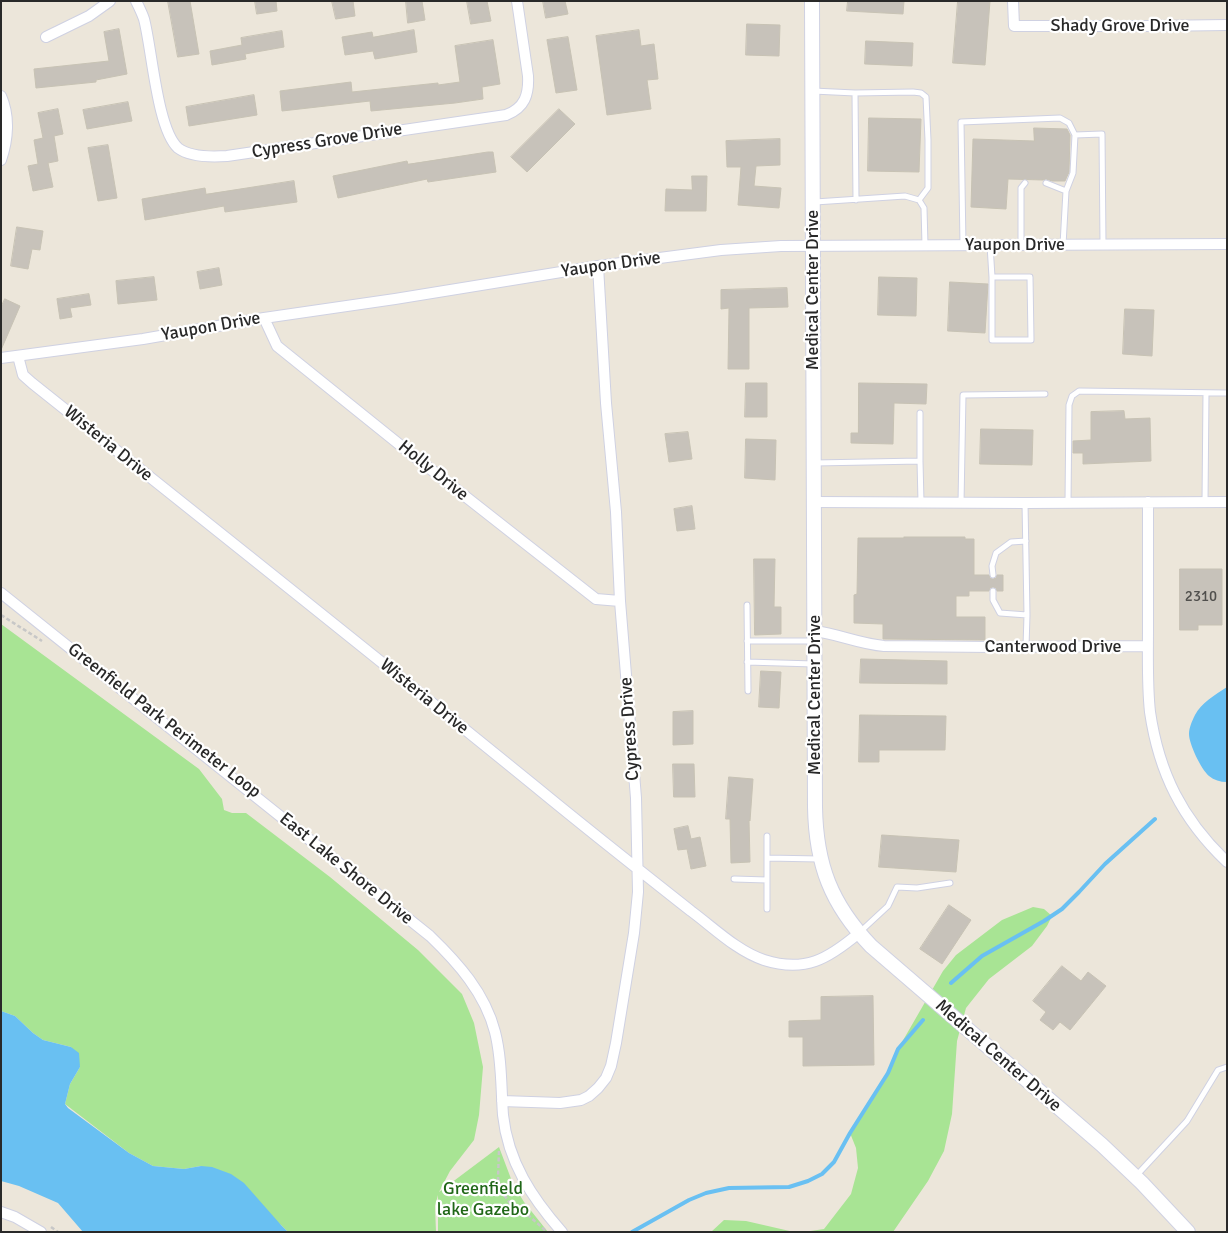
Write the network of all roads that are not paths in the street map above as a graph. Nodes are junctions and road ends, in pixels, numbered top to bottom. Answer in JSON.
{"nodes":[{"id":1,"x":110,"y":1,"type":"edge"},
{"id":2,"x":136,"y":1,"type":"edge"},
{"id":3,"x":518,"y":1,"type":"edge"},
{"id":4,"x":812,"y":1,"type":"edge"},
{"id":5,"x":1013,"y":1,"type":"edge"},
{"id":6,"x":1227,"y":25,"type":"edge"},
{"id":7,"x":46,"y":37,"type":"dead end"},
{"id":8,"x":812,"y":91,"type":"junction"},
{"id":9,"x":855,"y":93,"type":"junction"},
{"id":10,"x":1,"y":96,"type":"edge"},
{"id":11,"x":1075,"y":134,"type":"junction"},
{"id":12,"x":1,"y":160,"type":"edge"},
{"id":13,"x":1025,"y":183,"type":"dead end"},
{"id":14,"x":1046,"y":183,"type":"dead end"},
{"id":15,"x":1066,"y":191,"type":"junction"},
{"id":16,"x":856,"y":200,"type":"junction"},
{"id":17,"x":919,"y":200,"type":"junction"},
{"id":18,"x":813,"y":202,"type":"junction"},
{"id":19,"x":1103,"y":244,"type":"junction"},
{"id":20,"x":1227,"y":244,"type":"edge"},
{"id":21,"x":925,"y":245,"type":"junction"},
{"id":22,"x":963,"y":245,"type":"junction"},
{"id":23,"x":990,"y":245,"type":"junction"},
{"id":24,"x":1022,"y":245,"type":"junction"},
{"id":25,"x":1064,"y":245,"type":"junction"},
{"id":26,"x":813,"y":246,"type":"junction"},
{"id":27,"x":598,"y":266,"type":"junction"},
{"id":28,"x":992,"y":278,"type":"junction"},
{"id":29,"x":264,"y":318,"type":"junction"},
{"id":30,"x":18,"y":356,"type":"junction"},
{"id":31,"x":1,"y":358,"type":"edge"},
{"id":32,"x":1206,"y":393,"type":"junction"},
{"id":33,"x":1045,"y":394,"type":"dead end"},
{"id":34,"x":1227,"y":394,"type":"edge"},
{"id":35,"x":920,"y":414,"type":"dead end"},
{"id":36,"x":920,"y":462,"type":"junction"},
{"id":37,"x":814,"y":463,"type":"junction"},
{"id":38,"x":815,"y":502,"type":"junction"},
{"id":39,"x":921,"y":502,"type":"junction"},
{"id":40,"x":961,"y":502,"type":"junction"},
{"id":41,"x":1148,"y":502,"type":"junction"},
{"id":42,"x":1205,"y":502,"type":"junction"},
{"id":43,"x":1227,"y":502,"type":"edge"},
{"id":44,"x":1025,"y":503,"type":"junction"},
{"id":45,"x":1068,"y":503,"type":"junction"},
{"id":46,"x":1026,"y":541,"type":"junction"},
{"id":47,"x":993,"y":574,"type":"dead end"},
{"id":48,"x":993,"y":591,"type":"dead end"},
{"id":49,"x":1,"y":593,"type":"edge"},
{"id":50,"x":620,"y":601,"type":"junction"},
{"id":51,"x":747,"y":605,"type":"dead end"},
{"id":52,"x":1027,"y":614,"type":"junction"},
{"id":53,"x":814,"y":636,"type":"junction"},
{"id":54,"x":746,"y":641,"type":"junction"},
{"id":55,"x":1148,"y":646,"type":"junction"},
{"id":56,"x":1026,"y":647,"type":"junction"},
{"id":57,"x":747,"y":662,"type":"junction"},
{"id":58,"x":815,"y":664,"type":"junction"},
{"id":59,"x":748,"y":690,"type":"dead end"},
{"id":60,"x":767,"y":836,"type":"dead end"},
{"id":61,"x":768,"y":858,"type":"junction"},
{"id":62,"x":820,"y":858,"type":"junction"},
{"id":63,"x":1227,"y":862,"type":"edge"},
{"id":64,"x":638,"y":870,"type":"junction"},
{"id":65,"x":734,"y":879,"type":"dead end"},
{"id":66,"x":767,"y":880,"type":"junction"},
{"id":67,"x":950,"y":883,"type":"dead end"},
{"id":68,"x":768,"y":909,"type":"dead end"},
{"id":69,"x":859,"y":933,"type":"junction"},
{"id":70,"x":1227,"y":1067,"type":"edge"},
{"id":71,"x":502,"y":1101,"type":"junction"},
{"id":72,"x":1136,"y":1176,"type":"junction"},
{"id":73,"x":1,"y":1212,"type":"edge"},
{"id":74,"x":41,"y":1232,"type":"edge"},
{"id":75,"x":562,"y":1232,"type":"edge"},
{"id":76,"x":1188,"y":1232,"type":"edge"}],
"edges":[{"from":1,"to":7,"type":"street"},
{"from":2,"to":3,"type":"street","name":"Cypress Grove Drive"},
{"from":4,"to":8,"type":"street","name":"Medical Center Drive"},
{"from":5,"to":6,"type":"street","name":"Shady Grove Drive"},
{"from":8,"to":9,"type":"lane"},
{"from":8,"to":18,"type":"street","name":"Medical Center Drive"},
{"from":9,"to":16,"type":"lane"},
{"from":9,"to":17,"type":"lane"},
{"from":10,"to":12,"type":"street"},
{"from":11,"to":15,"type":"lane"},
{"from":11,"to":19,"type":"lane"},
{"from":11,"to":22,"type":"lane"},
{"from":13,"to":24,"type":"lane"},
{"from":14,"to":15,"type":"lane"},
{"from":15,"to":25,"type":"lane"},
{"from":16,"to":17,"type":"lane"},
{"from":16,"to":18,"type":"lane"},
{"from":17,"to":21,"type":"lane"},
{"from":18,"to":26,"type":"street","name":"Medical Center Drive"},
{"from":19,"to":20,"type":"street","name":"Yaupon Drive"},
{"from":19,"to":25,"type":"street","name":"Yaupon Drive"},
{"from":21,"to":22,"type":"street","name":"Yaupon Drive"},
{"from":21,"to":26,"type":"street","name":"Yaupon Drive"},
{"from":22,"to":23,"type":"street","name":"Yaupon Drive"},
{"from":23,"to":24,"type":"street","name":"Yaupon Drive"},
{"from":23,"to":28,"type":"lane"},
{"from":24,"to":25,"type":"street","name":"Yaupon Drive"},
{"from":26,"to":27,"type":"street","name":"Yaupon Drive"},
{"from":26,"to":37,"type":"street","name":"Medical Center Drive"},
{"from":27,"to":29,"type":"street","name":"Yaupon Drive"},
{"from":27,"to":50,"type":"street","name":"Cypress Drive"},
{"from":28,"to":28,"type":"lane"},
{"from":29,"to":30,"type":"street","name":"Yaupon Drive"},
{"from":29,"to":50,"type":"street","name":"Holly Drive"},
{"from":30,"to":31,"type":"street","name":"Yaupon Drive"},
{"from":30,"to":64,"type":"street","name":"Wisteria Drive"},
{"from":32,"to":34,"type":"lane"},
{"from":32,"to":42,"type":"lane"},
{"from":32,"to":45,"type":"lane"},
{"from":33,"to":40,"type":"lane"},
{"from":35,"to":36,"type":"lane"},
{"from":36,"to":37,"type":"lane"},
{"from":36,"to":39,"type":"lane"},
{"from":37,"to":38,"type":"street","name":"Medical Center Drive"},
{"from":38,"to":39,"type":"street"},
{"from":38,"to":53,"type":"street","name":"Medical Center Drive"},
{"from":39,"to":40,"type":"street"},
{"from":40,"to":44,"type":"street"},
{"from":41,"to":42,"type":"street"},
{"from":41,"to":45,"type":"street"},
{"from":41,"to":55,"type":"street"},
{"from":42,"to":43,"type":"street"},
{"from":44,"to":45,"type":"street"},
{"from":44,"to":46,"type":"lane"},
{"from":46,"to":47,"type":"lane"},
{"from":46,"to":52,"type":"lane"},
{"from":48,"to":52,"type":"lane"},
{"from":49,"to":71,"type":"street","name":"East Lake Shore Drive"},
{"from":50,"to":64,"type":"street","name":"Cypress Drive"},
{"from":51,"to":54,"type":"lane"},
{"from":52,"to":56,"type":"lane"},
{"from":53,"to":54,"type":"lane"},
{"from":53,"to":56,"type":"street","name":"Canterwood Drive"},
{"from":53,"to":58,"type":"street","name":"Medical Center Drive"},
{"from":54,"to":57,"type":"lane"},
{"from":55,"to":56,"type":"street","name":"Canterwood Drive"},
{"from":55,"to":63,"type":"street"},
{"from":57,"to":58,"type":"lane"},
{"from":57,"to":59,"type":"lane"},
{"from":58,"to":62,"type":"street","name":"Medical Center Drive"},
{"from":60,"to":61,"type":"lane"},
{"from":61,"to":62,"type":"lane"},
{"from":61,"to":66,"type":"lane"},
{"from":62,"to":69,"type":"street","name":"Medical Center Drive"},
{"from":64,"to":69,"type":"street","name":"Wisteria Drive"},
{"from":64,"to":71,"type":"street","name":"Cypress Drive"},
{"from":65,"to":66,"type":"lane"},
{"from":66,"to":68,"type":"lane"},
{"from":67,"to":69,"type":"lane"},
{"from":69,"to":72,"type":"street","name":"Medical Center Drive"},
{"from":70,"to":72,"type":"lane"},
{"from":71,"to":75,"type":"street","name":"East Lake Shore Drive"},
{"from":72,"to":76,"type":"street","name":"Medical Center Drive"},
{"from":73,"to":74,"type":"street"}]}
